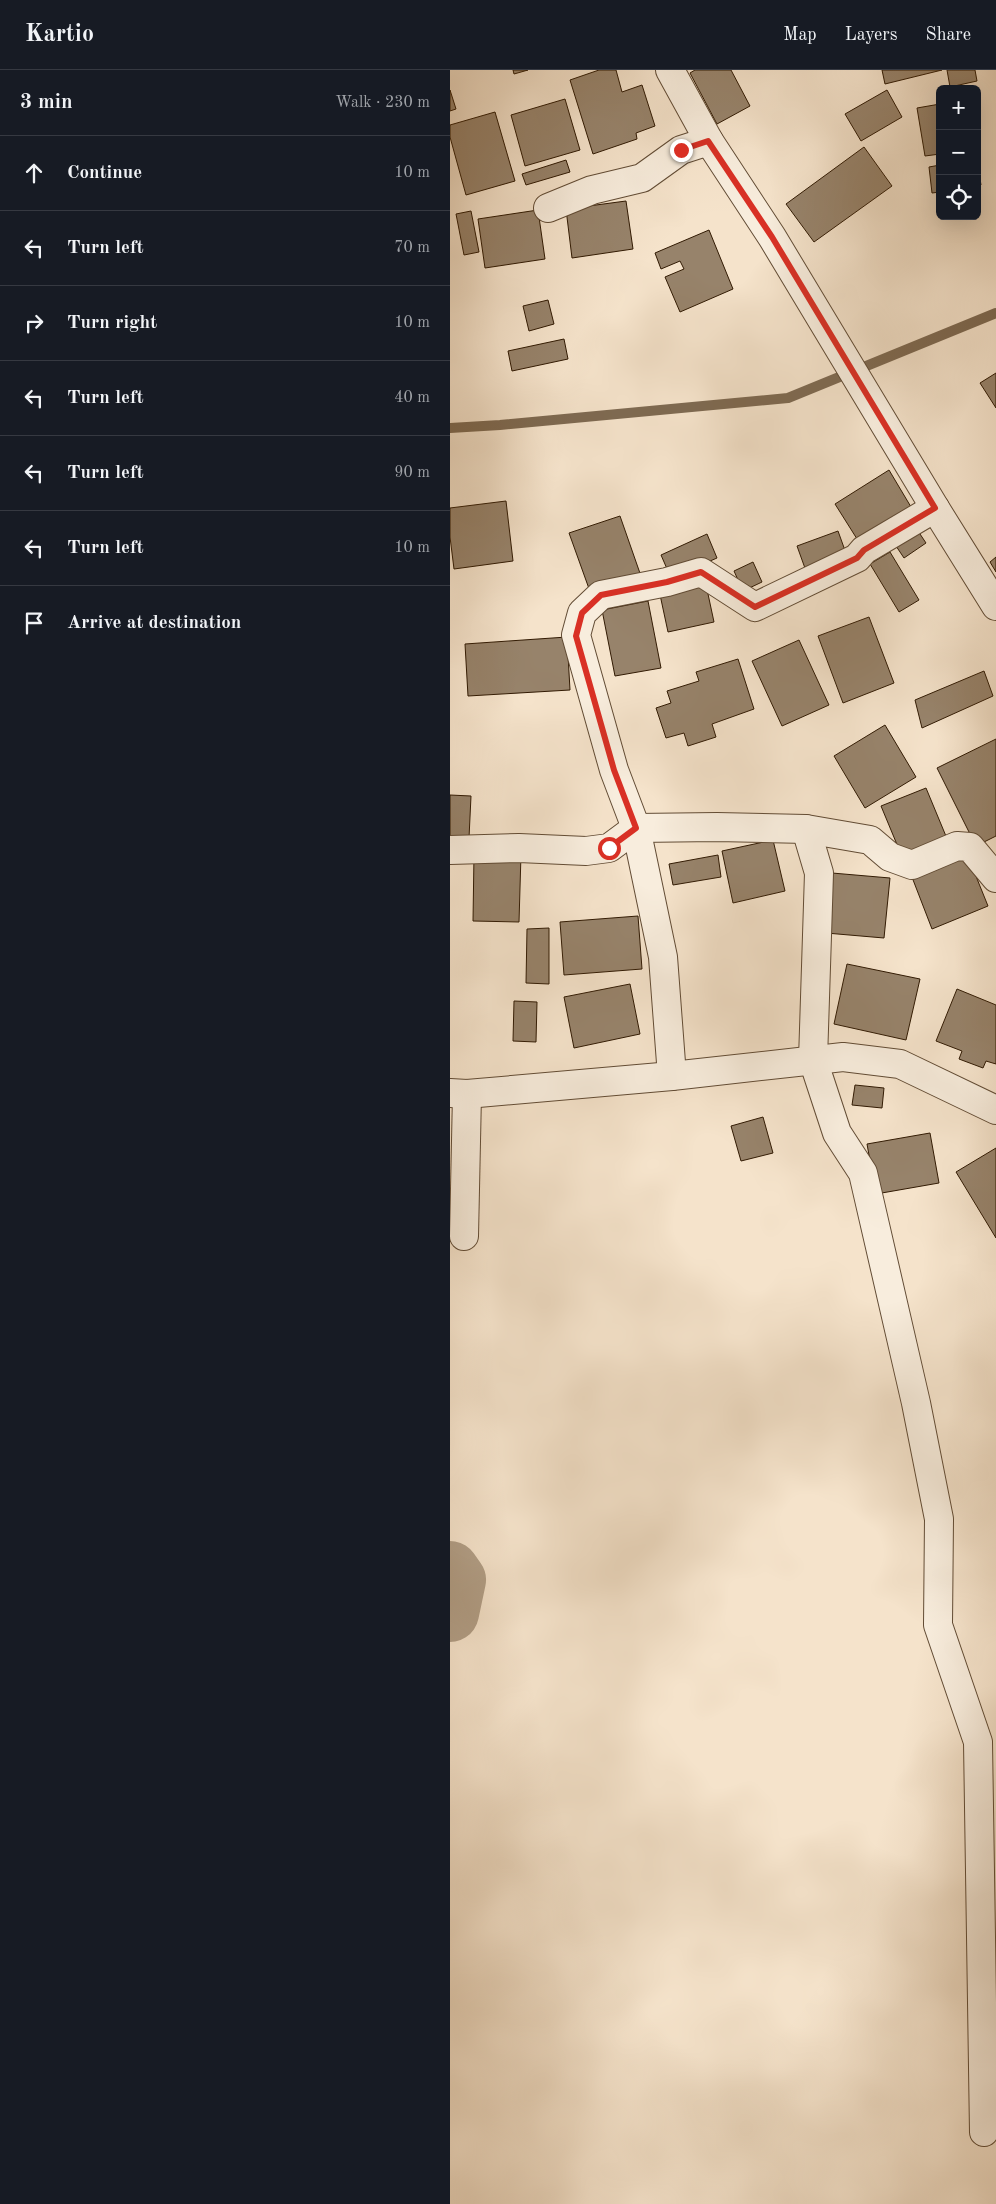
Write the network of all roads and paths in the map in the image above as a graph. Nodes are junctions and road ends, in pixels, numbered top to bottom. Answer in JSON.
{"nodes":[{"id":1,"x":670,"y":70,"type":"edge"},
{"id":2,"x":708,"y":141,"type":"junction"},
{"id":3,"x":548,"y":208,"type":"dead end"},
{"id":4,"x":935,"y":508,"type":"junction"},
{"id":5,"x":996,"y":606,"type":"edge"},
{"id":6,"x":636,"y":828,"type":"junction"},
{"id":7,"x":806,"y":829,"type":"junction"},
{"id":8,"x":450,"y":850,"type":"edge"},
{"id":9,"x":994,"y":866,"type":"edge"},
{"id":10,"x":813,"y":1060,"type":"junction"},
{"id":11,"x":672,"y":1076,"type":"junction"},
{"id":12,"x":459,"y":1093,"type":"edge"},
{"id":13,"x":996,"y":1110,"type":"edge"},
{"id":14,"x":464,"y":1236,"type":"dead end"},
{"id":15,"x":984,"y":2132,"type":"dead end"}],
"edges":[{"from":1,"to":2,"type":"street"},
{"from":2,"to":3,"type":"street"},
{"from":2,"to":4,"type":"street"},
{"from":4,"to":5,"type":"street"},
{"from":4,"to":6,"type":"street"},
{"from":6,"to":7,"type":"street"},
{"from":6,"to":8,"type":"street"},
{"from":6,"to":11,"type":"street"},
{"from":7,"to":9,"type":"street"},
{"from":7,"to":10,"type":"street"},
{"from":10,"to":11,"type":"street"},
{"from":10,"to":13,"type":"street"},
{"from":10,"to":15,"type":"street"},
{"from":11,"to":12,"type":"street"},
{"from":12,"to":14,"type":"street"}]}
